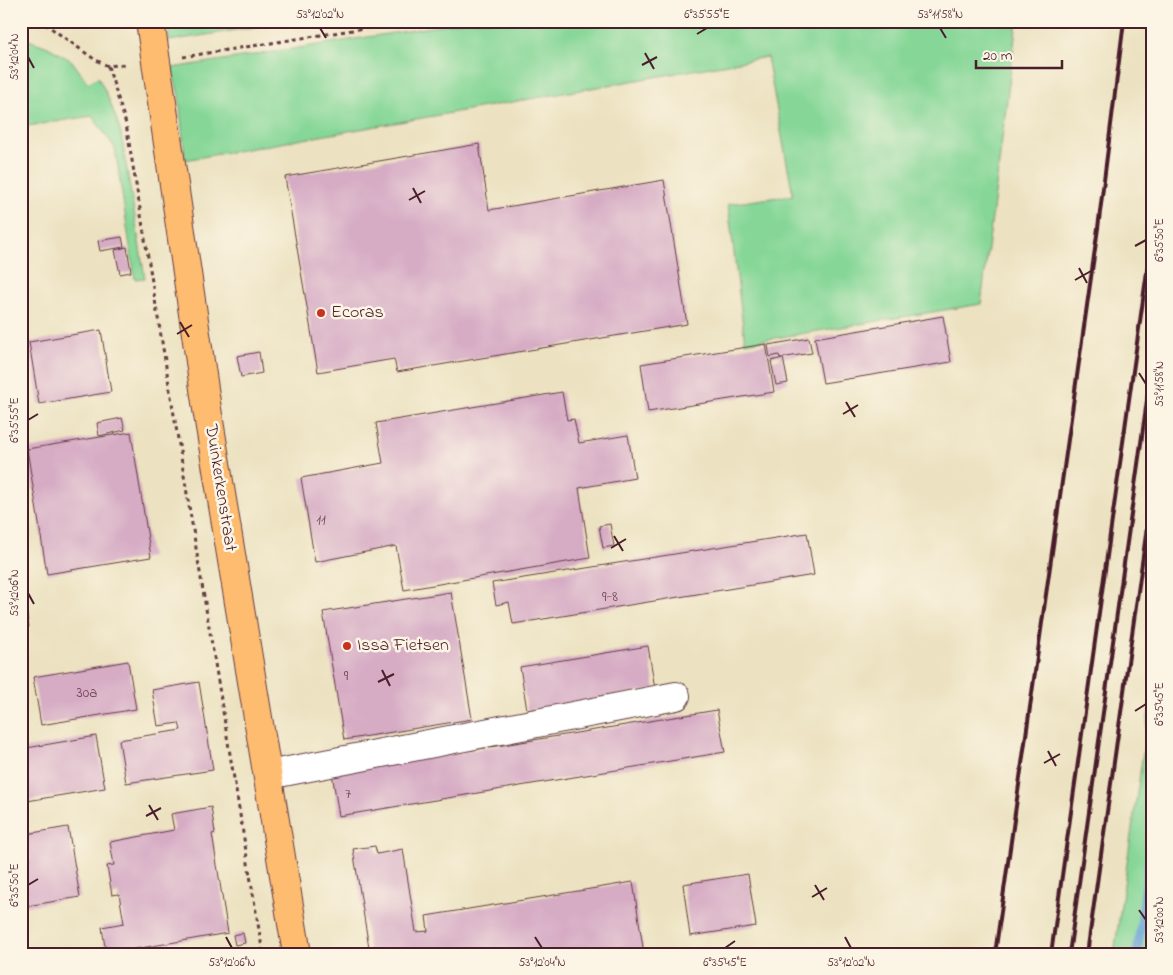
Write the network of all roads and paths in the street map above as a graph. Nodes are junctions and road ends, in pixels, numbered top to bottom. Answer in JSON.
{"nodes":[{"id":1,"x":150,"y":21,"type":"edge"},
{"id":2,"x":409,"y":21,"type":"edge"},
{"id":3,"x":43,"y":22,"type":"edge"},
{"id":4,"x":21,"y":23,"type":"edge"},
{"id":5,"x":155,"y":61,"type":"junction"},
{"id":6,"x":676,"y":696,"type":"dead end"},
{"id":7,"x":268,"y":775,"type":"junction"},
{"id":8,"x":262,"y":954,"type":"edge"},
{"id":9,"x":297,"y":954,"type":"edge"}],
"edges":[{"from":1,"to":5,"type":"main road","name":"Duinkerkenstraat"},
{"from":2,"to":5,"type":"path"},
{"from":3,"to":4,"type":"path"},
{"from":3,"to":8,"type":"path","name":"Duinkerkenstraat"},
{"from":5,"to":7,"type":"main road","name":"Duinkerkenstraat"},
{"from":6,"to":7,"type":"lane"},
{"from":7,"to":9,"type":"main road","name":"Duinkerkenstraat"}]}
